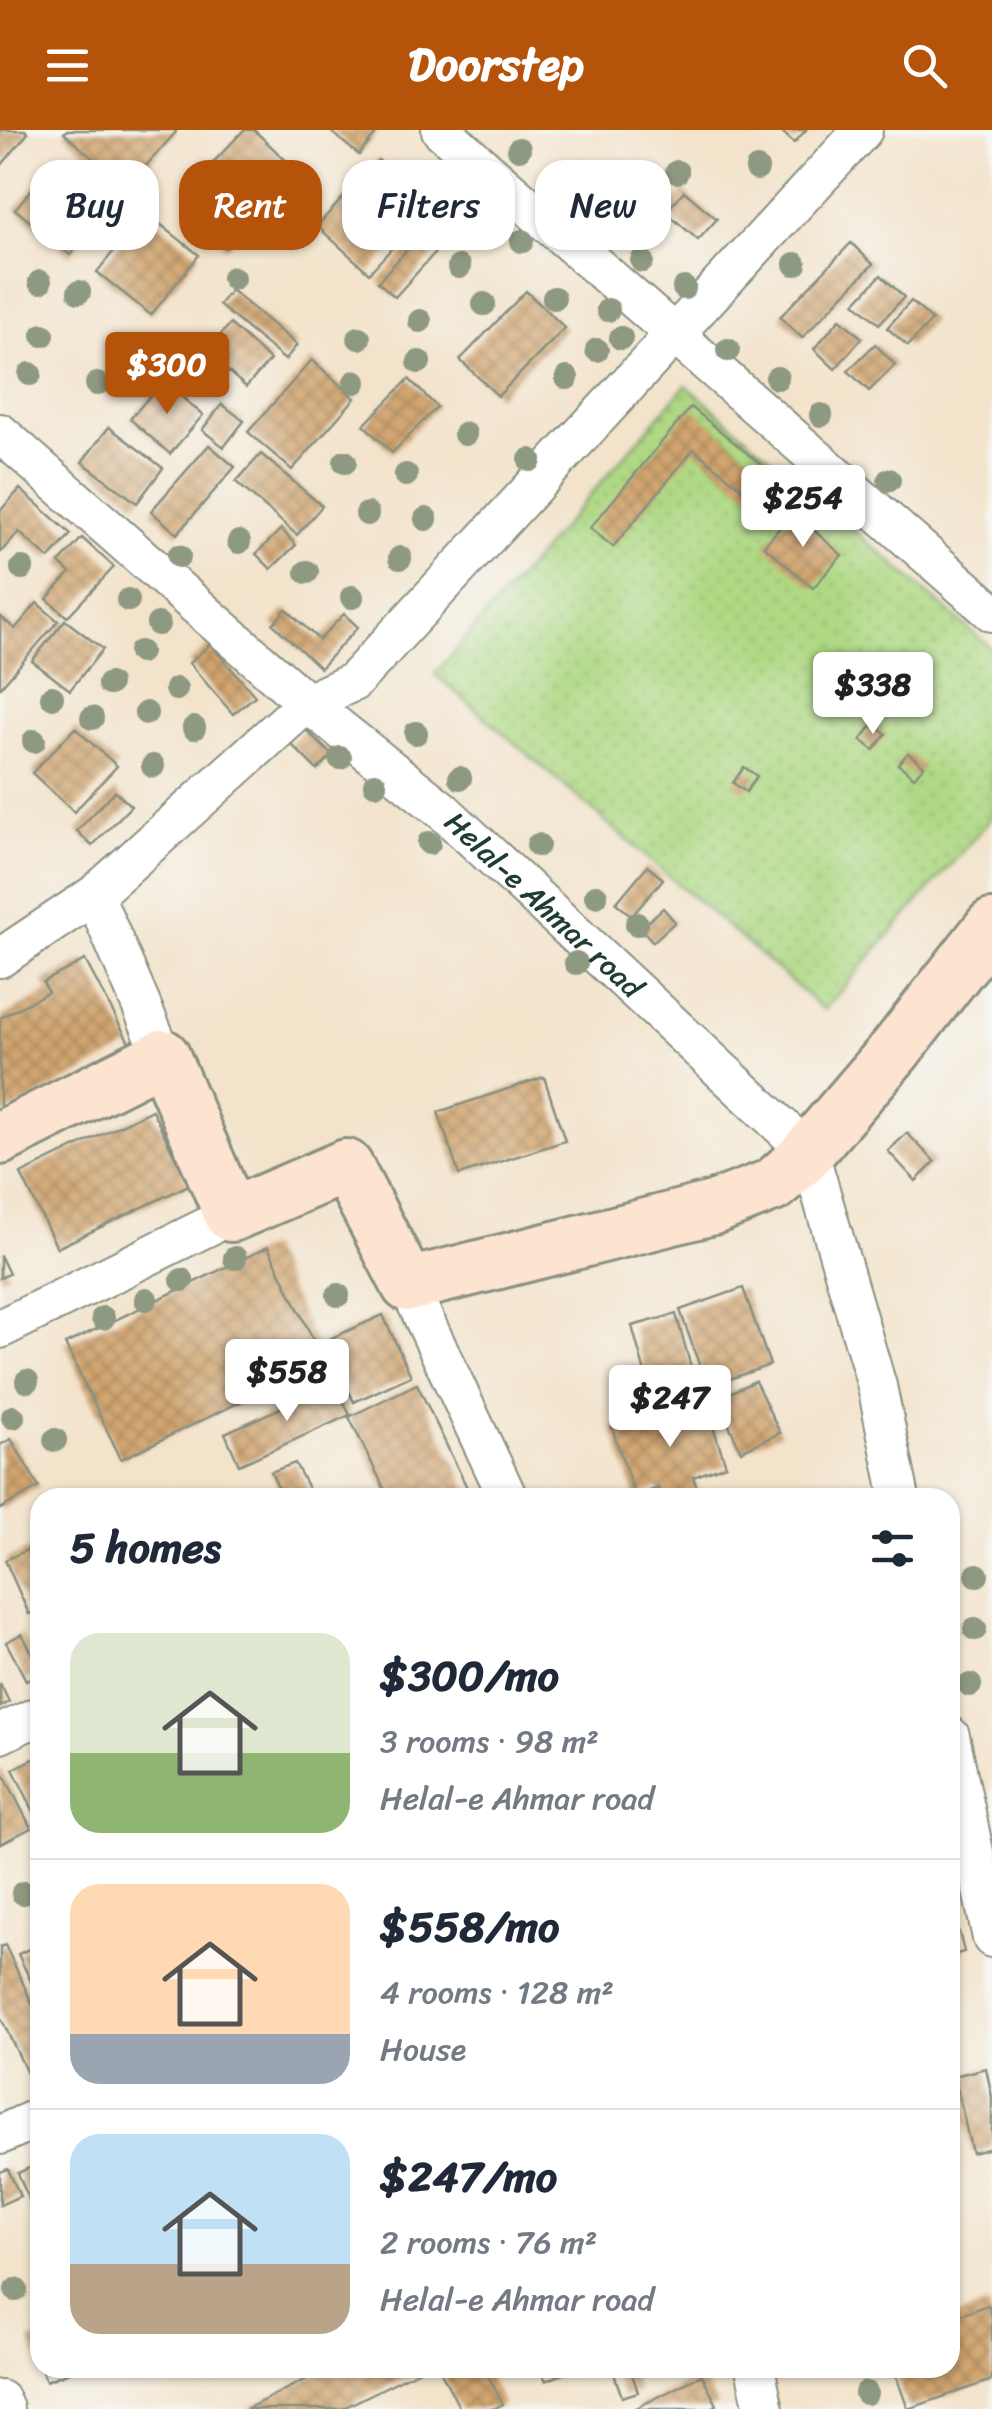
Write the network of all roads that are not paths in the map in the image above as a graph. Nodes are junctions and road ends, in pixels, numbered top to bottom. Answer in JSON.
{"nodes":[{"id":1,"x":441,"y":130,"type":"edge"},
{"id":2,"x":863,"y":130,"type":"edge"},
{"id":3,"x":676,"y":334,"type":"junction"},
{"id":4,"x":0,"y":434,"type":"edge"},
{"id":5,"x":992,"y":612,"type":"edge"},
{"id":6,"x":307,"y":703,"type":"junction"},
{"id":7,"x":94,"y":895,"type":"junction"},
{"id":8,"x":992,"y":926,"type":"edge"},
{"id":9,"x":0,"y":958,"type":"edge"},
{"id":10,"x":163,"y":1056,"type":"junction"},
{"id":11,"x":0,"y":1138,"type":"edge"},
{"id":12,"x":808,"y":1152,"type":"junction"},
{"id":13,"x":230,"y":1216,"type":"junction"},
{"id":14,"x":408,"y":1285,"type":"junction"},
{"id":15,"x":0,"y":1329,"type":"edge"},
{"id":16,"x":503,"y":1488,"type":"edge"},
{"id":17,"x":898,"y":1488,"type":"edge"},
{"id":18,"x":30,"y":1720,"type":"edge"},
{"id":19,"x":0,"y":1734,"type":"edge"},
{"id":20,"x":960,"y":1784,"type":"edge"},
{"id":21,"x":992,"y":1938,"type":"edge"},
{"id":22,"x":30,"y":2122,"type":"edge"},
{"id":23,"x":0,"y":2136,"type":"edge"},
{"id":24,"x":757,"y":2378,"type":"edge"},
{"id":25,"x":0,"y":2400,"type":"edge"},
{"id":26,"x":4,"y":2409,"type":"edge"},
{"id":27,"x":764,"y":2409,"type":"edge"}],
"edges":[{"from":1,"to":3,"type":"street"},
{"from":2,"to":3,"type":"street"},
{"from":3,"to":5,"type":"street"},
{"from":3,"to":6,"type":"street"},
{"from":4,"to":6,"type":"street","name":"Helal-e Ahmar road"},
{"from":6,"to":7,"type":"street"},
{"from":6,"to":12,"type":"street","name":"Helal-e Ahmar road"},
{"from":7,"to":9,"type":"street"},
{"from":7,"to":10,"type":"street"},
{"from":8,"to":12,"type":"street"},
{"from":10,"to":11,"type":"street"},
{"from":10,"to":13,"type":"street"},
{"from":12,"to":14,"type":"street"},
{"from":12,"to":17,"type":"street"},
{"from":13,"to":14,"type":"street"},
{"from":13,"to":15,"type":"street"},
{"from":14,"to":16,"type":"street"},
{"from":18,"to":19,"type":"street"},
{"from":20,"to":21,"type":"street"},
{"from":22,"to":23,"type":"street"},
{"from":24,"to":27,"type":"street"},
{"from":25,"to":26,"type":"street"}]}
